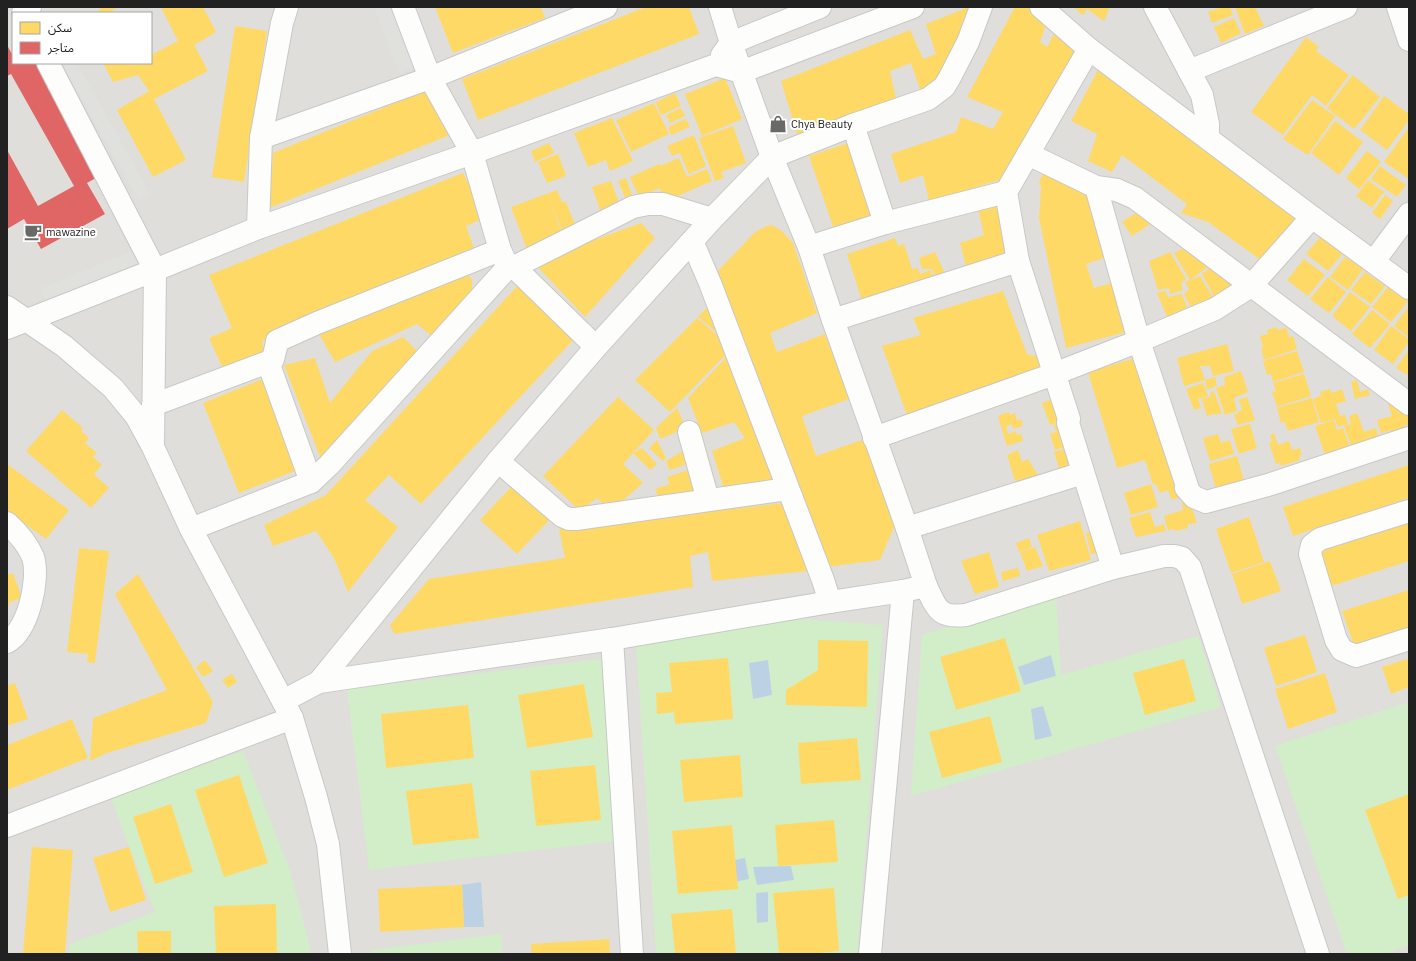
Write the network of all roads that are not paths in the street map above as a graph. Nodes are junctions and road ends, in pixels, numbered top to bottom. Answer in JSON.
{"nodes":[{"id":1,"x":287,"y":7,"type":"edge"},
{"id":2,"x":404,"y":7,"type":"edge"},
{"id":3,"x":606,"y":7,"type":"edge"},
{"id":4,"x":720,"y":7,"type":"edge"},
{"id":5,"x":820,"y":7,"type":"edge"},
{"id":6,"x":913,"y":7,"type":"edge"},
{"id":7,"x":981,"y":7,"type":"edge"},
{"id":8,"x":1155,"y":7,"type":"edge"},
{"id":9,"x":1345,"y":7,"type":"edge"},
{"id":10,"x":1398,"y":7,"type":"edge"},
{"id":11,"x":1047,"y":9,"type":"edge"},
{"id":12,"x":1409,"y":40,"type":"edge"},
{"id":13,"x":731,"y":43,"type":"junction"},
{"id":14,"x":1089,"y":49,"type":"junction"},
{"id":15,"x":49,"y":64,"type":"edge"},
{"id":16,"x":716,"y":65,"type":"junction"},
{"id":17,"x":1189,"y":71,"type":"junction"},
{"id":18,"x":742,"y":72,"type":"junction"},
{"id":19,"x":430,"y":78,"type":"junction"},
{"id":20,"x":853,"y":125,"type":"junction"},
{"id":21,"x":261,"y":138,"type":"junction"},
{"id":22,"x":1208,"y":138,"type":"junction"},
{"id":23,"x":472,"y":153,"type":"junction"},
{"id":24,"x":1028,"y":154,"type":"junction"},
{"id":25,"x":772,"y":157,"type":"junction"},
{"id":26,"x":1096,"y":187,"type":"junction"},
{"id":27,"x":1006,"y":192,"type":"junction"},
{"id":28,"x":1409,"y":214,"type":"edge"},
{"id":29,"x":1312,"y":217,"type":"junction"},
{"id":30,"x":712,"y":219,"type":"junction"},
{"id":31,"x":885,"y":223,"type":"junction"},
{"id":32,"x":258,"y":228,"type":"junction"},
{"id":33,"x":692,"y":241,"type":"junction"},
{"id":34,"x":809,"y":247,"type":"junction"},
{"id":35,"x":507,"y":261,"type":"junction"},
{"id":36,"x":1018,"y":261,"type":"junction"},
{"id":37,"x":1374,"y":261,"type":"junction"},
{"id":38,"x":155,"y":270,"type":"junction"},
{"id":39,"x":1251,"y":286,"type":"junction"},
{"id":40,"x":1409,"y":288,"type":"edge"},
{"id":41,"x":7,"y":307,"type":"edge"},
{"id":42,"x":833,"y":320,"type":"junction"},
{"id":43,"x":17,"y":324,"type":"edge"},
{"id":44,"x":1139,"y":341,"type":"junction"},
{"id":45,"x":596,"y":347,"type":"junction"},
{"id":46,"x":268,"y":362,"type":"junction"},
{"id":47,"x":1054,"y":374,"type":"junction"},
{"id":48,"x":1409,"y":404,"type":"edge"},
{"id":49,"x":154,"y":405,"type":"junction"},
{"id":50,"x":689,"y":432,"type":"dead end"},
{"id":51,"x":874,"y":438,"type":"junction"},
{"id":52,"x":1409,"y":438,"type":"edge"},
{"id":53,"x":153,"y":447,"type":"junction"},
{"id":54,"x":498,"y":461,"type":"junction"},
{"id":55,"x":1083,"y":473,"type":"junction"},
{"id":56,"x":311,"y":482,"type":"junction"},
{"id":57,"x":788,"y":489,"type":"junction"},
{"id":58,"x":708,"y":500,"type":"junction"},
{"id":59,"x":1409,"y":511,"type":"edge"},
{"id":60,"x":7,"y":523,"type":"edge"},
{"id":61,"x":191,"y":528,"type":"junction"},
{"id":62,"x":907,"y":528,"type":"junction"},
{"id":63,"x":1113,"y":568,"type":"junction"},
{"id":64,"x":926,"y":586,"type":"junction"},
{"id":65,"x":903,"y":591,"type":"junction"},
{"id":66,"x":830,"y":602,"type":"junction"},
{"id":67,"x":612,"y":639,"type":"junction"},
{"id":68,"x":1409,"y":639,"type":"edge"},
{"id":69,"x":7,"y":642,"type":"edge"},
{"id":70,"x":319,"y":682,"type":"junction"},
{"id":71,"x":287,"y":710,"type":"junction"},
{"id":72,"x":8,"y":829,"type":"edge"},
{"id":73,"x":340,"y":954,"type":"edge"},
{"id":74,"x":632,"y":954,"type":"edge"},
{"id":75,"x":870,"y":954,"type":"edge"},
{"id":76,"x":1318,"y":954,"type":"edge"}],
"edges":[{"from":1,"to":21,"type":"street"},
{"from":2,"to":19,"type":"street"},
{"from":3,"to":19,"type":"street"},
{"from":4,"to":13,"type":"street"},
{"from":5,"to":13,"type":"street"},
{"from":6,"to":18,"type":"street"},
{"from":7,"to":20,"type":"street"},
{"from":8,"to":17,"type":"street"},
{"from":9,"to":17,"type":"street"},
{"from":10,"to":12,"type":"street"},
{"from":11,"to":14,"type":"street"},
{"from":13,"to":16,"type":"street"},
{"from":13,"to":18,"type":"street"},
{"from":14,"to":22,"type":"street"},
{"from":14,"to":24,"type":"street"},
{"from":15,"to":38,"type":"street"},
{"from":16,"to":18,"type":"street"},
{"from":16,"to":23,"type":"street"},
{"from":17,"to":22,"type":"street"},
{"from":18,"to":25,"type":"street"},
{"from":19,"to":21,"type":"street"},
{"from":19,"to":23,"type":"street"},
{"from":20,"to":25,"type":"street"},
{"from":20,"to":31,"type":"street"},
{"from":21,"to":32,"type":"street"},
{"from":22,"to":29,"type":"street"},
{"from":23,"to":32,"type":"street"},
{"from":23,"to":35,"type":"street"},
{"from":24,"to":26,"type":"street"},
{"from":24,"to":27,"type":"street"},
{"from":25,"to":30,"type":"street"},
{"from":25,"to":34,"type":"street"},
{"from":26,"to":39,"type":"street"},
{"from":26,"to":44,"type":"street"},
{"from":27,"to":31,"type":"street"},
{"from":27,"to":36,"type":"street"},
{"from":28,"to":37,"type":"street"},
{"from":29,"to":37,"type":"street"},
{"from":29,"to":39,"type":"street"},
{"from":30,"to":33,"type":"street"},
{"from":30,"to":35,"type":"street"},
{"from":31,"to":34,"type":"street"},
{"from":32,"to":38,"type":"street"},
{"from":33,"to":45,"type":"street"},
{"from":33,"to":57,"type":"street"},
{"from":34,"to":42,"type":"street"},
{"from":35,"to":45,"type":"street"},
{"from":35,"to":46,"type":"street"},
{"from":35,"to":56,"type":"street"},
{"from":36,"to":42,"type":"street"},
{"from":36,"to":47,"type":"street"},
{"from":37,"to":40,"type":"street"},
{"from":38,"to":43,"type":"street"},
{"from":38,"to":49,"type":"street"},
{"from":39,"to":44,"type":"street"},
{"from":39,"to":48,"type":"street"},
{"from":41,"to":43,"type":"street"},
{"from":42,"to":51,"type":"street"},
{"from":43,"to":53,"type":"street"},
{"from":44,"to":47,"type":"street"},
{"from":44,"to":52,"type":"street"},
{"from":45,"to":54,"type":"street"},
{"from":46,"to":49,"type":"street"},
{"from":46,"to":56,"type":"street"},
{"from":47,"to":51,"type":"street"},
{"from":47,"to":55,"type":"street"},
{"from":49,"to":53,"type":"street"},
{"from":50,"to":58,"type":"street"},
{"from":51,"to":62,"type":"street"},
{"from":53,"to":61,"type":"street"},
{"from":54,"to":58,"type":"street"},
{"from":54,"to":70,"type":"street"},
{"from":55,"to":62,"type":"street"},
{"from":55,"to":63,"type":"street"},
{"from":56,"to":61,"type":"street"},
{"from":57,"to":58,"type":"street"},
{"from":57,"to":66,"type":"street"},
{"from":59,"to":68,"type":"street"},
{"from":60,"to":69,"type":"street"},
{"from":61,"to":71,"type":"street"},
{"from":62,"to":64,"type":"street"},
{"from":63,"to":64,"type":"street"},
{"from":63,"to":76,"type":"street"},
{"from":64,"to":65,"type":"street"},
{"from":65,"to":66,"type":"street"},
{"from":65,"to":75,"type":"street"},
{"from":66,"to":67,"type":"street"},
{"from":67,"to":70,"type":"street"},
{"from":67,"to":74,"type":"street"},
{"from":70,"to":71,"type":"street"},
{"from":71,"to":72,"type":"street"},
{"from":71,"to":73,"type":"street"}]}
